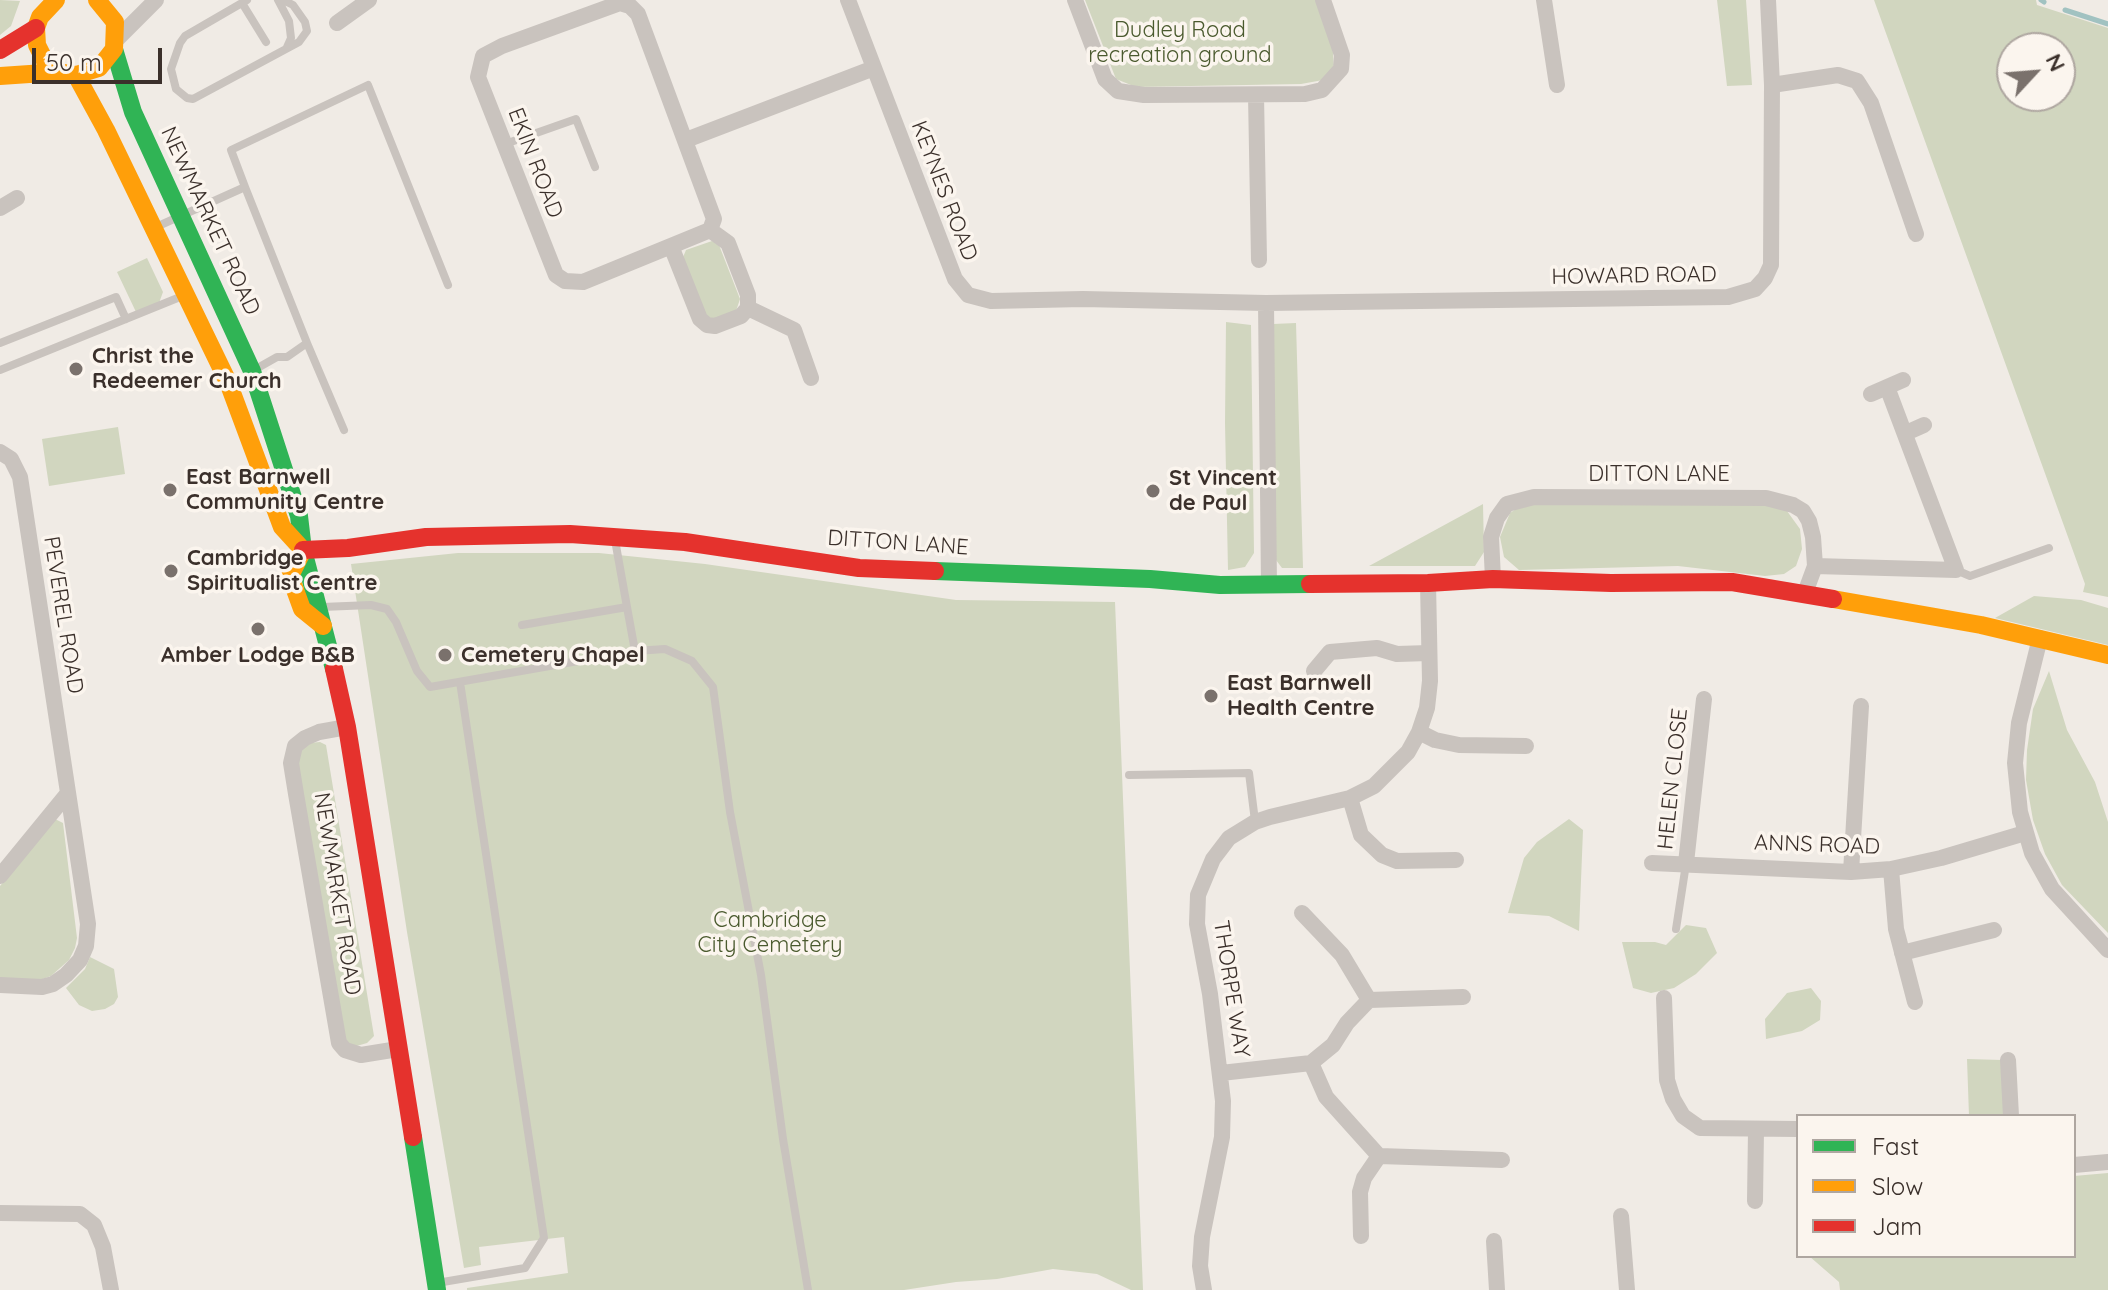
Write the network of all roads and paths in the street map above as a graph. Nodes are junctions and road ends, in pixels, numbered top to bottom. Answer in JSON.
{"nodes":[{"id":1,"x":98,"y":0,"type":"edge"},
{"id":2,"x":156,"y":0,"type":"edge"},
{"id":3,"x":280,"y":0,"type":"edge"},
{"id":4,"x":848,"y":0,"type":"edge"},
{"id":5,"x":1075,"y":0,"type":"edge"},
{"id":6,"x":1323,"y":0,"type":"edge"},
{"id":7,"x":1544,"y":0,"type":"edge"},
{"id":8,"x":1768,"y":0,"type":"edge"},
{"id":9,"x":245,"y":2,"type":"edge"},
{"id":10,"x":359,"y":3,"type":"edge"},
{"id":11,"x":588,"y":6,"type":"edge"},
{"id":12,"x":43,"y":10,"type":"edge"},
{"id":13,"x":337,"y":23,"type":"dead end"},
{"id":14,"x":266,"y":42,"type":"dead end"},
{"id":15,"x":115,"y":45,"type":"junction"},
{"id":16,"x":285,"y":49,"type":"junction"},
{"id":17,"x":0,"y":50,"type":"edge"},
{"id":18,"x":874,"y":68,"type":"junction"},
{"id":19,"x":67,"y":74,"type":"junction"},
{"id":20,"x":0,"y":76,"type":"edge"},
{"id":21,"x":1772,"y":85,"type":"junction"},
{"id":22,"x":1558,"y":86,"type":"dead end"},
{"id":23,"x":1256,"y":95,"type":"junction"},
{"id":24,"x":686,"y":140,"type":"junction"},
{"id":25,"x":504,"y":144,"type":"junction"},
{"id":26,"x":595,"y":167,"type":"dead end"},
{"id":27,"x":245,"y":187,"type":"junction"},
{"id":28,"x":17,"y":198,"type":"dead end"},
{"id":29,"x":0,"y":208,"type":"edge"},
{"id":30,"x":181,"y":214,"type":"junction"},
{"id":31,"x":154,"y":227,"type":"junction"},
{"id":32,"x":710,"y":230,"type":"junction"},
{"id":33,"x":1916,"y":234,"type":"dead end"},
{"id":34,"x":671,"y":246,"type":"junction"},
{"id":35,"x":1259,"y":260,"type":"dead end"},
{"id":36,"x":448,"y":285,"type":"dead end"},
{"id":37,"x":186,"y":294,"type":"junction"},
{"id":38,"x":1266,"y":303,"type":"junction"},
{"id":39,"x":748,"y":308,"type":"junction"},
{"id":40,"x":126,"y":319,"type":"junction"},
{"id":41,"x":0,"y":343,"type":"edge"},
{"id":42,"x":307,"y":343,"type":"junction"},
{"id":43,"x":0,"y":370,"type":"edge"},
{"id":44,"x":252,"y":371,"type":"junction"},
{"id":45,"x":811,"y":378,"type":"dead end"},
{"id":46,"x":1903,"y":380,"type":"dead end"},
{"id":47,"x":228,"y":382,"type":"junction"},
{"id":48,"x":1924,"y":425,"type":"dead end"},
{"id":49,"x":344,"y":430,"type":"dead end"},
{"id":50,"x":1906,"y":433,"type":"junction"},
{"id":51,"x":0,"y":452,"type":"edge"},
{"id":52,"x":615,"y":537,"type":"junction"},
{"id":53,"x":2049,"y":548,"type":"dead end"},
{"id":54,"x":303,"y":550,"type":"junction"},
{"id":55,"x":1815,"y":566,"type":"junction"},
{"id":56,"x":1956,"y":570,"type":"junction"},
{"id":57,"x":1493,"y":579,"type":"junction"},
{"id":58,"x":1428,"y":583,"type":"junction"},
{"id":59,"x":1269,"y":585,"type":"junction"},
{"id":60,"x":1805,"y":593,"type":"junction"},
{"id":61,"x":319,"y":607,"type":"junction"},
{"id":62,"x":627,"y":607,"type":"junction"},
{"id":63,"x":522,"y":625,"type":"dead end"},
{"id":64,"x":325,"y":628,"type":"junction"},
{"id":65,"x":2040,"y":638,"type":"junction"},
{"id":66,"x":635,"y":651,"type":"junction"},
{"id":67,"x":1429,"y":653,"type":"junction"},
{"id":68,"x":2108,"y":655,"type":"edge"},
{"id":69,"x":1314,"y":671,"type":"dead end"},
{"id":70,"x":460,"y":682,"type":"junction"},
{"id":71,"x":1704,"y":699,"type":"dead end"},
{"id":72,"x":1861,"y":706,"type":"dead end"},
{"id":73,"x":347,"y":727,"type":"junction"},
{"id":74,"x":1419,"y":732,"type":"junction"},
{"id":75,"x":1526,"y":746,"type":"dead end"},
{"id":76,"x":1129,"y":775,"type":"dead end"},
{"id":77,"x":68,"y":793,"type":"junction"},
{"id":78,"x":1350,"y":798,"type":"junction"},
{"id":79,"x":1255,"y":822,"type":"junction"},
{"id":80,"x":2025,"y":833,"type":"junction"},
{"id":81,"x":1456,"y":860,"type":"dead end"},
{"id":82,"x":1652,"y":863,"type":"dead end"},
{"id":83,"x":1686,"y":863,"type":"junction"},
{"id":84,"x":1891,"y":869,"type":"junction"},
{"id":85,"x":1851,"y":872,"type":"junction"},
{"id":86,"x":0,"y":876,"type":"edge"},
{"id":87,"x":1302,"y":913,"type":"dead end"},
{"id":88,"x":1676,"y":929,"type":"dead end"},
{"id":89,"x":1994,"y":930,"type":"dead end"},
{"id":90,"x":2108,"y":950,"type":"edge"},
{"id":91,"x":1902,"y":953,"type":"junction"},
{"id":92,"x":0,"y":985,"type":"edge"},
{"id":93,"x":1463,"y":997,"type":"dead end"},
{"id":94,"x":1664,"y":998,"type":"dead end"},
{"id":95,"x":1369,"y":1000,"type":"junction"},
{"id":96,"x":1915,"y":1002,"type":"dead end"},
{"id":97,"x":398,"y":1049,"type":"junction"},
{"id":98,"x":2008,"y":1060,"type":"dead end"},
{"id":99,"x":1311,"y":1063,"type":"junction"},
{"id":100,"x":1221,"y":1073,"type":"junction"},
{"id":101,"x":2011,"y":1114,"type":"edge"},
{"id":102,"x":1796,"y":1129,"type":"edge"},
{"id":103,"x":1756,"y":1130,"type":"junction"},
{"id":104,"x":1379,"y":1156,"type":"junction"},
{"id":105,"x":1502,"y":1160,"type":"dead end"},
{"id":106,"x":2108,"y":1162,"type":"edge"},
{"id":107,"x":2076,"y":1165,"type":"edge"},
{"id":108,"x":1755,"y":1201,"type":"dead end"},
{"id":109,"x":0,"y":1213,"type":"edge"},
{"id":110,"x":1621,"y":1216,"type":"dead end"},
{"id":111,"x":1361,"y":1236,"type":"dead end"},
{"id":112,"x":1494,"y":1241,"type":"dead end"},
{"id":113,"x":437,"y":1286,"type":"edge"},
{"id":114,"x":111,"y":1290,"type":"edge"},
{"id":115,"x":808,"y":1290,"type":"edge"},
{"id":116,"x":1204,"y":1290,"type":"edge"},
{"id":117,"x":1497,"y":1290,"type":"edge"},
{"id":118,"x":1627,"y":1290,"type":"edge"}],
"edges":[{"from":1,"to":15,"type":"main road","name":"NEWMARKET ROAD"},
{"from":2,"to":15,"type":"street"},
{"from":3,"to":16,"type":"lane"},
{"from":3,"to":16,"type":"lane"},
{"from":4,"to":18,"type":"street","name":"KEYNES ROAD"},
{"from":5,"to":23,"type":"street"},
{"from":6,"to":23,"type":"street"},
{"from":7,"to":22,"type":"street"},
{"from":8,"to":21,"type":"street","name":"HOWARD ROAD"},
{"from":9,"to":14,"type":"lane"},
{"from":9,"to":16,"type":"lane"},
{"from":10,"to":13,"type":"street"},
{"from":11,"to":24,"type":"street","name":"EKIN ROAD"},
{"from":11,"to":25,"type":"street","name":"EKIN ROAD"},
{"from":12,"to":17,"type":"main road"},
{"from":12,"to":19,"type":"main road","name":"NEWMARKET ROAD"},
{"from":15,"to":19,"type":"main road"},
{"from":15,"to":30,"type":"main road","name":"NEWMARKET ROAD"},
{"from":18,"to":24,"type":"street"},
{"from":18,"to":38,"type":"street","name":"KEYNES ROAD"},
{"from":19,"to":20,"type":"main road"},
{"from":19,"to":31,"type":"main road","name":"NEWMARKET ROAD"},
{"from":21,"to":33,"type":"street"},
{"from":21,"to":38,"type":"street","name":"HOWARD ROAD"},
{"from":23,"to":35,"type":"street"},
{"from":24,"to":32,"type":"street","name":"EKIN ROAD"},
{"from":25,"to":26,"type":"lane"},
{"from":25,"to":34,"type":"street","name":"EKIN ROAD"},
{"from":27,"to":30,"type":"lane"},
{"from":27,"to":36,"type":"lane"},
{"from":27,"to":42,"type":"lane"},
{"from":28,"to":29,"type":"street"},
{"from":30,"to":31,"type":"lane"},
{"from":30,"to":44,"type":"main road","name":"NEWMARKET ROAD"},
{"from":31,"to":37,"type":"main road","name":"NEWMARKET ROAD"},
{"from":32,"to":34,"type":"street","name":"EKIN ROAD"},
{"from":32,"to":39,"type":"street"},
{"from":34,"to":39,"type":"street"},
{"from":37,"to":40,"type":"lane"},
{"from":37,"to":47,"type":"main road","name":"NEWMARKET ROAD"},
{"from":38,"to":59,"type":"street"},
{"from":39,"to":45,"type":"street"},
{"from":40,"to":41,"type":"lane"},
{"from":40,"to":43,"type":"lane"},
{"from":42,"to":44,"type":"lane"},
{"from":42,"to":49,"type":"lane"},
{"from":44,"to":47,"type":"lane"},
{"from":44,"to":54,"type":"main road","name":"NEWMARKET ROAD"},
{"from":46,"to":50,"type":"street"},
{"from":47,"to":54,"type":"main road","name":"NEWMARKET ROAD"},
{"from":48,"to":50,"type":"street"},
{"from":50,"to":56,"type":"street"},
{"from":51,"to":77,"type":"street","name":"PEVEREL ROAD"},
{"from":52,"to":54,"type":"main road","name":"DITTON LANE"},
{"from":52,"to":59,"type":"main road","name":"DITTON LANE"},
{"from":52,"to":62,"type":"lane"},
{"from":53,"to":56,"type":"lane"},
{"from":54,"to":61,"type":"main road","name":"NEWMARKET ROAD"},
{"from":54,"to":64,"type":"main road","name":"NEWMARKET ROAD"},
{"from":55,"to":56,"type":"street"},
{"from":55,"to":57,"type":"street","name":"DITTON LANE"},
{"from":55,"to":60,"type":"street","name":"DITTON LANE"},
{"from":57,"to":58,"type":"main road","name":"DITTON LANE"},
{"from":57,"to":60,"type":"main road","name":"DITTON LANE"},
{"from":58,"to":59,"type":"main road","name":"DITTON LANE"},
{"from":58,"to":67,"type":"street","name":"THORPE WAY"},
{"from":60,"to":65,"type":"main road","name":"DITTON LANE"},
{"from":61,"to":64,"type":"main road","name":"NEWMARKET ROAD"},
{"from":61,"to":70,"type":"lane"},
{"from":62,"to":63,"type":"lane"},
{"from":62,"to":66,"type":"lane"},
{"from":64,"to":73,"type":"main road","name":"NEWMARKET ROAD"},
{"from":65,"to":68,"type":"main road","name":"DITTON LANE"},
{"from":65,"to":80,"type":"street"},
{"from":66,"to":70,"type":"lane"},
{"from":66,"to":115,"type":"lane"},
{"from":67,"to":69,"type":"street"},
{"from":67,"to":74,"type":"street","name":"THORPE WAY"},
{"from":70,"to":113,"type":"lane"},
{"from":71,"to":83,"type":"street","name":"HELEN CLOSE"},
{"from":72,"to":85,"type":"street"},
{"from":73,"to":97,"type":"main road","name":"NEWMARKET ROAD"},
{"from":73,"to":97,"type":"street","name":"NEWMARKET ROAD"},
{"from":74,"to":75,"type":"street"},
{"from":74,"to":78,"type":"street","name":"THORPE WAY"},
{"from":76,"to":79,"type":"lane"},
{"from":77,"to":86,"type":"street"},
{"from":77,"to":92,"type":"street","name":"PEVEREL ROAD"},
{"from":78,"to":79,"type":"street","name":"THORPE WAY"},
{"from":78,"to":81,"type":"street"},
{"from":79,"to":100,"type":"street","name":"THORPE WAY"},
{"from":80,"to":84,"type":"street","name":"ANNS ROAD"},
{"from":80,"to":90,"type":"street"},
{"from":82,"to":83,"type":"street","name":"ANNS ROAD"},
{"from":83,"to":85,"type":"street","name":"ANNS ROAD"},
{"from":83,"to":88,"type":"lane"},
{"from":84,"to":85,"type":"street","name":"ANNS ROAD"},
{"from":84,"to":91,"type":"street"},
{"from":87,"to":95,"type":"street"},
{"from":89,"to":91,"type":"street"},
{"from":91,"to":96,"type":"street"},
{"from":93,"to":95,"type":"street"},
{"from":94,"to":103,"type":"street"},
{"from":95,"to":99,"type":"street"},
{"from":97,"to":113,"type":"main road","name":"NEWMARKET ROAD"},
{"from":98,"to":101,"type":"street"},
{"from":99,"to":100,"type":"street"},
{"from":99,"to":104,"type":"street"},
{"from":100,"to":116,"type":"street","name":"THORPE WAY"},
{"from":102,"to":103,"type":"street"},
{"from":103,"to":108,"type":"street"},
{"from":104,"to":105,"type":"street"},
{"from":104,"to":111,"type":"street"},
{"from":106,"to":107,"type":"street"},
{"from":109,"to":114,"type":"street"},
{"from":110,"to":118,"type":"street"},
{"from":112,"to":117,"type":"street"}]}
